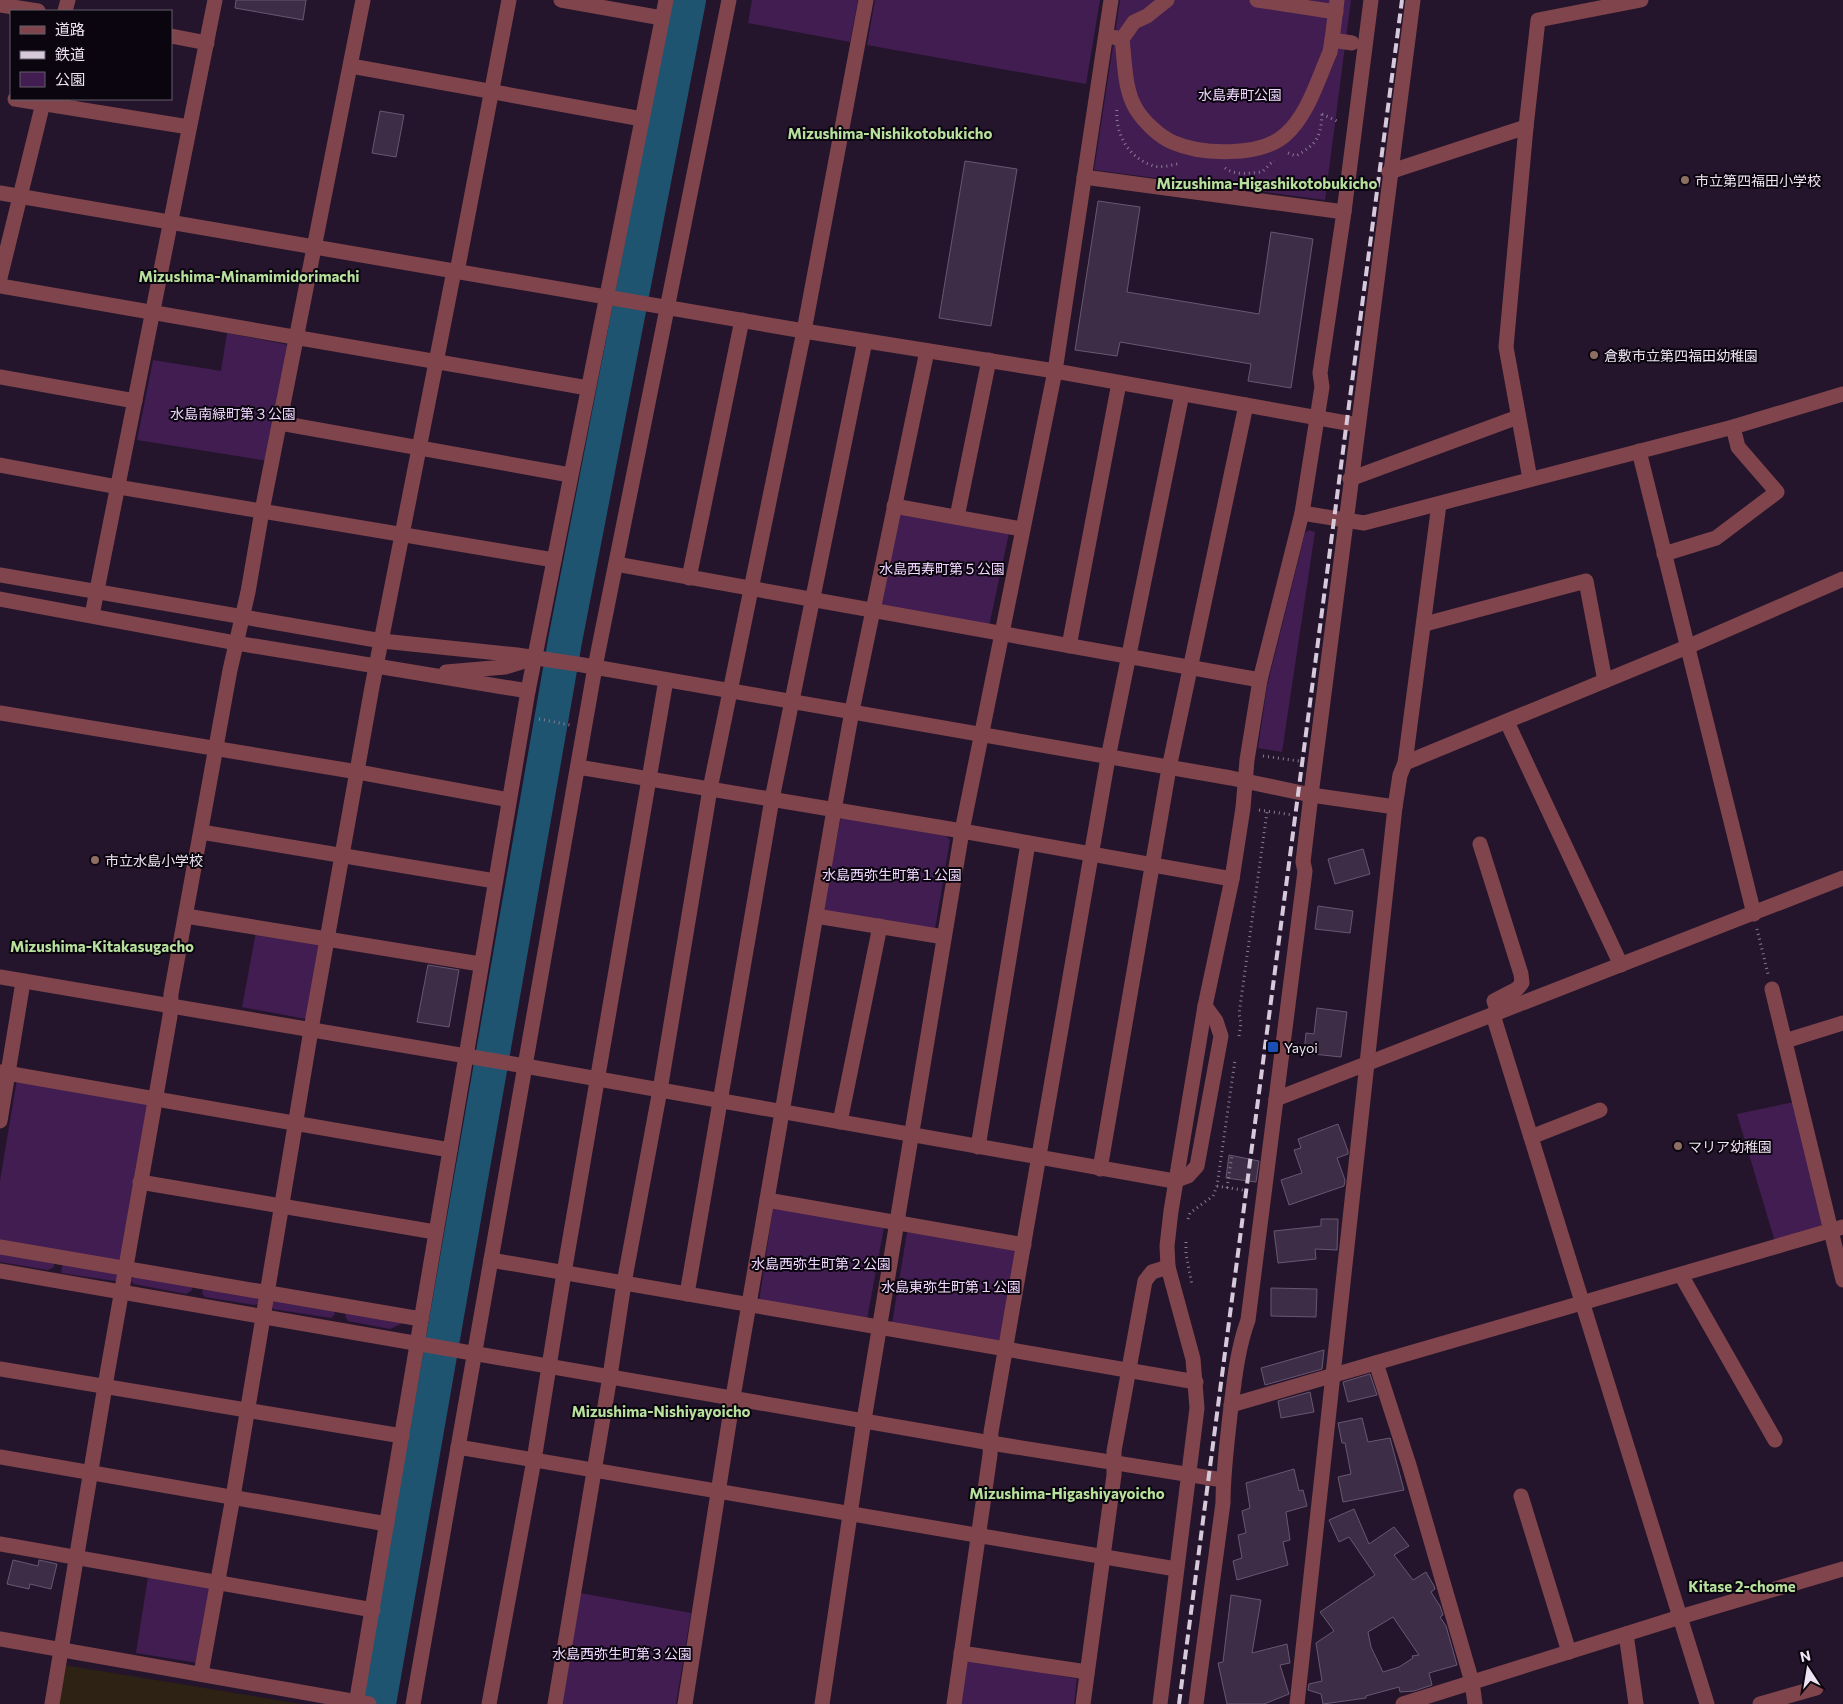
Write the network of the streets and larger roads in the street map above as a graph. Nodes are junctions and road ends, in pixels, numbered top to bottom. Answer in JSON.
{"nodes":[{"id":1,"x":215,"y":0,"type":"edge"},
{"id":2,"x":363,"y":0,"type":"edge"},
{"id":3,"x":509,"y":0,"type":"edge"},
{"id":4,"x":561,"y":0,"type":"edge"},
{"id":5,"x":666,"y":0,"type":"edge"},
{"id":6,"x":729,"y":0,"type":"edge"},
{"id":7,"x":866,"y":0,"type":"edge"},
{"id":8,"x":1111,"y":0,"type":"edge"},
{"id":9,"x":1167,"y":0,"type":"edge"},
{"id":10,"x":1257,"y":0,"type":"edge"},
{"id":11,"x":1371,"y":0,"type":"edge"},
{"id":12,"x":1413,"y":0,"type":"edge"},
{"id":13,"x":1641,"y":0,"type":"edge"},
{"id":14,"x":1293,"y":3,"type":"edge"},
{"id":15,"x":0,"y":5,"type":"edge"},
{"id":16,"x":1336,"y":6,"type":"edge"},
{"id":17,"x":32,"y":10,"type":"edge"},
{"id":18,"x":662,"y":18,"type":"junction"},
{"id":19,"x":1105,"y":35,"type":"junction"},
{"id":20,"x":172,"y":36,"type":"edge"},
{"id":21,"x":1122,"y":39,"type":"junction"},
{"id":22,"x":1332,"y":40,"type":"junction"},
{"id":23,"x":207,"y":43,"type":"junction"},
{"id":24,"x":1352,"y":43,"type":"dead end"},
{"id":25,"x":350,"y":66,"type":"junction"},
{"id":26,"x":492,"y":91,"type":"junction"},
{"id":27,"x":29,"y":100,"type":"edge"},
{"id":28,"x":43,"y":101,"type":"edge"},
{"id":29,"x":642,"y":119,"type":"junction"},
{"id":30,"x":1526,"y":127,"type":"junction"},
{"id":31,"x":189,"y":128,"type":"junction"},
{"id":32,"x":1389,"y":172,"type":"junction"},
{"id":33,"x":1084,"y":177,"type":"junction"},
{"id":34,"x":0,"y":193,"type":"edge"},
{"id":35,"x":20,"y":196,"type":"junction"},
{"id":36,"x":1344,"y":212,"type":"junction"},
{"id":37,"x":169,"y":222,"type":"junction"},
{"id":38,"x":316,"y":246,"type":"junction"},
{"id":39,"x":456,"y":272,"type":"junction"},
{"id":40,"x":0,"y":278,"type":"edge"},
{"id":41,"x":0,"y":286,"type":"edge"},
{"id":42,"x":613,"y":298,"type":"junction"},
{"id":43,"x":662,"y":306,"type":"junction"},
{"id":44,"x":152,"y":313,"type":"junction"},
{"id":45,"x":742,"y":320,"type":"junction"},
{"id":46,"x":804,"y":331,"type":"junction"},
{"id":47,"x":297,"y":339,"type":"junction"},
{"id":48,"x":865,"y":341,"type":"junction"},
{"id":49,"x":926,"y":350,"type":"junction"},
{"id":50,"x":989,"y":360,"type":"junction"},
{"id":51,"x":436,"y":362,"type":"junction"},
{"id":52,"x":1055,"y":371,"type":"junction"},
{"id":53,"x":0,"y":377,"type":"edge"},
{"id":54,"x":1119,"y":382,"type":"junction"},
{"id":55,"x":588,"y":388,"type":"junction"},
{"id":56,"x":1182,"y":394,"type":"junction"},
{"id":57,"x":1843,"y":394,"type":"edge"},
{"id":58,"x":135,"y":401,"type":"junction"},
{"id":59,"x":1246,"y":405,"type":"junction"},
{"id":60,"x":1518,"y":417,"type":"junction"},
{"id":61,"x":1317,"y":418,"type":"junction"},
{"id":62,"x":280,"y":422,"type":"junction"},
{"id":63,"x":1358,"y":425,"type":"junction"},
{"id":64,"x":1733,"y":427,"type":"junction"},
{"id":65,"x":420,"y":448,"type":"junction"},
{"id":66,"x":1639,"y":451,"type":"junction"},
{"id":67,"x":0,"y":465,"type":"edge"},
{"id":68,"x":570,"y":475,"type":"junction"},
{"id":69,"x":1350,"y":479,"type":"junction"},
{"id":70,"x":1530,"y":479,"type":"junction"},
{"id":71,"x":118,"y":487,"type":"junction"},
{"id":72,"x":1439,"y":504,"type":"junction"},
{"id":73,"x":894,"y":506,"type":"junction"},
{"id":74,"x":262,"y":511,"type":"junction"},
{"id":75,"x":1302,"y":513,"type":"junction"},
{"id":76,"x":957,"y":517,"type":"junction"},
{"id":77,"x":1345,"y":522,"type":"junction"},
{"id":78,"x":1022,"y":529,"type":"junction"},
{"id":79,"x":404,"y":534,"type":"junction"},
{"id":80,"x":1664,"y":554,"type":"junction"},
{"id":81,"x":554,"y":560,"type":"junction"},
{"id":82,"x":616,"y":564,"type":"junction"},
{"id":83,"x":0,"y":575,"type":"edge"},
{"id":84,"x":689,"y":578,"type":"junction"},
{"id":85,"x":1843,"y":578,"type":"edge"},
{"id":86,"x":751,"y":590,"type":"junction"},
{"id":87,"x":97,"y":592,"type":"junction"},
{"id":88,"x":0,"y":599,"type":"edge"},
{"id":89,"x":813,"y":601,"type":"junction"},
{"id":90,"x":872,"y":611,"type":"junction"},
{"id":91,"x":92,"y":615,"type":"junction"},
{"id":92,"x":242,"y":618,"type":"junction"},
{"id":93,"x":1425,"y":624,"type":"junction"},
{"id":94,"x":1001,"y":634,"type":"junction"},
{"id":95,"x":382,"y":641,"type":"junction"},
{"id":96,"x":236,"y":643,"type":"junction"},
{"id":97,"x":1069,"y":646,"type":"junction"},
{"id":98,"x":1686,"y":646,"type":"junction"},
{"id":99,"x":1129,"y":656,"type":"junction"},
{"id":100,"x":535,"y":658,"type":"junction"},
{"id":101,"x":377,"y":666,"type":"junction"},
{"id":102,"x":595,"y":667,"type":"junction"},
{"id":103,"x":1191,"y":667,"type":"junction"},
{"id":104,"x":424,"y":674,"type":"junction"},
{"id":105,"x":666,"y":680,"type":"junction"},
{"id":106,"x":1260,"y":680,"type":"junction"},
{"id":107,"x":1605,"y":681,"type":"junction"},
{"id":108,"x":730,"y":690,"type":"junction"},
{"id":109,"x":528,"y":692,"type":"junction"},
{"id":110,"x":793,"y":701,"type":"junction"},
{"id":111,"x":852,"y":711,"type":"junction"},
{"id":112,"x":0,"y":713,"type":"edge"},
{"id":113,"x":1507,"y":722,"type":"junction"},
{"id":114,"x":981,"y":735,"type":"junction"},
{"id":115,"x":216,"y":748,"type":"junction"},
{"id":116,"x":1108,"y":758,"type":"junction"},
{"id":117,"x":1405,"y":763,"type":"junction"},
{"id":118,"x":578,"y":767,"type":"junction"},
{"id":119,"x":1169,"y":768,"type":"junction"},
{"id":120,"x":358,"y":772,"type":"junction"},
{"id":121,"x":650,"y":779,"type":"junction"},
{"id":122,"x":1245,"y":780,"type":"junction"},
{"id":123,"x":710,"y":789,"type":"junction"},
{"id":124,"x":1311,"y":795,"type":"junction"},
{"id":125,"x":772,"y":799,"type":"junction"},
{"id":126,"x":509,"y":800,"type":"junction"},
{"id":127,"x":1396,"y":807,"type":"junction"},
{"id":128,"x":834,"y":810,"type":"junction"},
{"id":129,"x":962,"y":831,"type":"junction"},
{"id":130,"x":201,"y":832,"type":"junction"},
{"id":131,"x":1028,"y":843,"type":"junction"},
{"id":132,"x":1480,"y":844,"type":"dead end"},
{"id":133,"x":1092,"y":853,"type":"junction"},
{"id":134,"x":342,"y":856,"type":"junction"},
{"id":135,"x":1154,"y":865,"type":"junction"},
{"id":136,"x":1843,"y":878,"type":"edge"},
{"id":137,"x":1232,"y":879,"type":"junction"},
{"id":138,"x":495,"y":881,"type":"junction"},
{"id":139,"x":1754,"y":914,"type":"junction"},
{"id":140,"x":186,"y":916,"type":"junction"},
{"id":141,"x":816,"y":916,"type":"junction"},
{"id":142,"x":880,"y":926,"type":"junction"},
{"id":143,"x":944,"y":937,"type":"junction"},
{"id":144,"x":327,"y":939,"type":"junction"},
{"id":145,"x":480,"y":964,"type":"junction"},
{"id":146,"x":1621,"y":965,"type":"junction"},
{"id":147,"x":0,"y":978,"type":"edge"},
{"id":148,"x":23,"y":982,"type":"junction"},
{"id":149,"x":1772,"y":989,"type":"road end"},
{"id":150,"x":170,"y":1006,"type":"junction"},
{"id":151,"x":1206,"y":1006,"type":"junction"},
{"id":152,"x":1495,"y":1014,"type":"junction"},
{"id":153,"x":1843,"y":1023,"type":"edge"},
{"id":154,"x":312,"y":1030,"type":"junction"},
{"id":155,"x":1785,"y":1041,"type":"junction"},
{"id":156,"x":465,"y":1056,"type":"junction"},
{"id":157,"x":1368,"y":1064,"type":"junction"},
{"id":158,"x":525,"y":1066,"type":"junction"},
{"id":159,"x":4,"y":1073,"type":"edge"},
{"id":160,"x":598,"y":1079,"type":"junction"},
{"id":161,"x":660,"y":1090,"type":"junction"},
{"id":162,"x":155,"y":1098,"type":"junction"},
{"id":163,"x":1276,"y":1099,"type":"junction"},
{"id":164,"x":721,"y":1101,"type":"junction"},
{"id":165,"x":1600,"y":1110,"type":"dead end"},
{"id":166,"x":782,"y":1112,"type":"junction"},
{"id":167,"x":0,"y":1121,"type":"edge"},
{"id":168,"x":295,"y":1122,"type":"junction"},
{"id":169,"x":840,"y":1122,"type":"junction"},
{"id":170,"x":911,"y":1135,"type":"junction"},
{"id":171,"x":1531,"y":1136,"type":"junction"},
{"id":172,"x":978,"y":1147,"type":"junction"},
{"id":173,"x":450,"y":1150,"type":"junction"},
{"id":174,"x":1039,"y":1158,"type":"junction"},
{"id":175,"x":1100,"y":1168,"type":"junction"},
{"id":176,"x":1174,"y":1181,"type":"junction"},
{"id":177,"x":140,"y":1182,"type":"junction"},
{"id":178,"x":767,"y":1200,"type":"junction"},
{"id":179,"x":281,"y":1207,"type":"junction"},
{"id":180,"x":897,"y":1223,"type":"junction"},
{"id":181,"x":1837,"y":1229,"type":"edge"},
{"id":182,"x":435,"y":1232,"type":"junction"},
{"id":183,"x":1024,"y":1245,"type":"junction"},
{"id":184,"x":0,"y":1247,"type":"edge"},
{"id":185,"x":491,"y":1260,"type":"junction"},
{"id":186,"x":1168,"y":1267,"type":"junction"},
{"id":187,"x":125,"y":1268,"type":"junction"},
{"id":188,"x":0,"y":1270,"type":"edge"},
{"id":189,"x":564,"y":1273,"type":"junction"},
{"id":190,"x":1681,"y":1275,"type":"junction"},
{"id":191,"x":1843,"y":1280,"type":"edge"},
{"id":192,"x":624,"y":1283,"type":"junction"},
{"id":193,"x":121,"y":1291,"type":"junction"},
{"id":194,"x":266,"y":1293,"type":"junction"},
{"id":195,"x":687,"y":1294,"type":"junction"},
{"id":196,"x":1581,"y":1304,"type":"junction"},
{"id":197,"x":749,"y":1305,"type":"junction"},
{"id":198,"x":262,"y":1316,"type":"junction"},
{"id":199,"x":421,"y":1319,"type":"junction"},
{"id":200,"x":880,"y":1328,"type":"junction"},
{"id":201,"x":418,"y":1342,"type":"junction"},
{"id":202,"x":1005,"y":1349,"type":"junction"},
{"id":203,"x":475,"y":1352,"type":"junction"},
{"id":204,"x":1376,"y":1363,"type":"junction"},
{"id":205,"x":550,"y":1365,"type":"junction"},
{"id":206,"x":0,"y":1369,"type":"edge"},
{"id":207,"x":1129,"y":1372,"type":"junction"},
{"id":208,"x":1332,"y":1374,"type":"junction"},
{"id":209,"x":610,"y":1376,"type":"junction"},
{"id":210,"x":1196,"y":1382,"type":"junction"},
{"id":211,"x":105,"y":1386,"type":"junction"},
{"id":212,"x":732,"y":1397,"type":"junction"},
{"id":213,"x":1231,"y":1405,"type":"junction"},
{"id":214,"x":247,"y":1411,"type":"junction"},
{"id":215,"x":864,"y":1420,"type":"junction"},
{"id":216,"x":402,"y":1436,"type":"junction"},
{"id":217,"x":1775,"y":1440,"type":"dead end"},
{"id":218,"x":991,"y":1443,"type":"junction"},
{"id":219,"x":458,"y":1447,"type":"junction"},
{"id":220,"x":0,"y":1457,"type":"edge"},
{"id":221,"x":534,"y":1460,"type":"junction"},
{"id":222,"x":1114,"y":1463,"type":"junction"},
{"id":223,"x":595,"y":1470,"type":"junction"},
{"id":224,"x":90,"y":1473,"type":"junction"},
{"id":225,"x":1190,"y":1474,"type":"junction"},
{"id":226,"x":1223,"y":1480,"type":"junction"},
{"id":227,"x":718,"y":1492,"type":"junction"},
{"id":228,"x":1521,"y":1496,"type":"dead end"},
{"id":229,"x":233,"y":1497,"type":"junction"},
{"id":230,"x":850,"y":1515,"type":"junction"},
{"id":231,"x":387,"y":1524,"type":"junction"},
{"id":232,"x":978,"y":1536,"type":"junction"},
{"id":233,"x":0,"y":1544,"type":"edge"},
{"id":234,"x":1102,"y":1557,"type":"junction"},
{"id":235,"x":78,"y":1558,"type":"junction"},
{"id":236,"x":1843,"y":1568,"type":"edge"},
{"id":237,"x":1176,"y":1569,"type":"junction"},
{"id":238,"x":217,"y":1583,"type":"junction"},
{"id":239,"x":372,"y":1610,"type":"junction"},
{"id":240,"x":1680,"y":1617,"type":"junction"},
{"id":241,"x":1626,"y":1634,"type":"junction"},
{"id":242,"x":0,"y":1639,"type":"edge"},
{"id":243,"x":62,"y":1650,"type":"junction"},
{"id":244,"x":1569,"y":1652,"type":"junction"},
{"id":245,"x":960,"y":1653,"type":"junction"},
{"id":246,"x":1087,"y":1672,"type":"junction"},
{"id":247,"x":201,"y":1674,"type":"junction"},
{"id":248,"x":1472,"y":1682,"type":"junction"},
{"id":249,"x":1816,"y":1688,"type":"dead end"},
{"id":250,"x":361,"y":1703,"type":"edge"},
{"id":251,"x":52,"y":1704,"type":"edge"},
{"id":252,"x":413,"y":1704,"type":"edge"},
{"id":253,"x":490,"y":1704,"type":"edge"},
{"id":254,"x":554,"y":1704,"type":"edge"},
{"id":255,"x":685,"y":1704,"type":"edge"},
{"id":256,"x":822,"y":1704,"type":"edge"},
{"id":257,"x":954,"y":1704,"type":"edge"},
{"id":258,"x":1083,"y":1704,"type":"edge"},
{"id":259,"x":1160,"y":1704,"type":"edge"},
{"id":260,"x":1196,"y":1704,"type":"edge"},
{"id":261,"x":1297,"y":1704,"type":"edge"},
{"id":262,"x":1403,"y":1704,"type":"edge"},
{"id":263,"x":1475,"y":1704,"type":"edge"},
{"id":264,"x":1636,"y":1704,"type":"edge"},
{"id":265,"x":1707,"y":1704,"type":"edge"},
{"id":266,"x":1760,"y":1704,"type":"edge"}],
"edges":[{"from":1,"to":23,"type":"street"},
{"from":2,"to":25,"type":"street"},
{"from":3,"to":26,"type":"street"},
{"from":4,"to":18,"type":"street"},
{"from":5,"to":18,"type":"street"},
{"from":6,"to":43,"type":"street"},
{"from":7,"to":46,"type":"street"},
{"from":8,"to":19,"type":"street"},
{"from":9,"to":21,"type":"street"},
{"from":10,"to":14,"type":"street"},
{"from":11,"to":36,"type":"street"},
{"from":12,"to":32,"type":"street"},
{"from":13,"to":30,"type":"street"},
{"from":14,"to":16,"type":"street"},
{"from":15,"to":17,"type":"street"},
{"from":16,"to":22,"type":"street"},
{"from":18,"to":29,"type":"street"},
{"from":19,"to":21,"type":"street"},
{"from":19,"to":33,"type":"street"},
{"from":20,"to":23,"type":"street"},
{"from":21,"to":22,"type":"street"},
{"from":22,"to":24,"type":"street"},
{"from":23,"to":31,"type":"street"},
{"from":25,"to":26,"type":"street"},
{"from":25,"to":38,"type":"street"},
{"from":26,"to":29,"type":"street"},
{"from":26,"to":39,"type":"street"},
{"from":27,"to":28,"type":"street"},
{"from":28,"to":31,"type":"street"},
{"from":28,"to":35,"type":"street"},
{"from":29,"to":42,"type":"street"},
{"from":30,"to":32,"type":"street"},
{"from":30,"to":60,"type":"street"},
{"from":31,"to":37,"type":"street"},
{"from":32,"to":63,"type":"street"},
{"from":33,"to":36,"type":"street"},
{"from":33,"to":52,"type":"street"},
{"from":34,"to":35,"type":"street"},
{"from":35,"to":37,"type":"street"},
{"from":35,"to":40,"type":"street"},
{"from":36,"to":61,"type":"street"},
{"from":37,"to":38,"type":"street"},
{"from":37,"to":44,"type":"street"},
{"from":38,"to":39,"type":"street"},
{"from":38,"to":47,"type":"street"},
{"from":39,"to":42,"type":"street"},
{"from":39,"to":51,"type":"street"},
{"from":41,"to":44,"type":"street"},
{"from":42,"to":43,"type":"street"},
{"from":42,"to":55,"type":"street"},
{"from":43,"to":45,"type":"street"},
{"from":43,"to":82,"type":"street"},
{"from":44,"to":47,"type":"street"},
{"from":44,"to":58,"type":"street"},
{"from":45,"to":46,"type":"street"},
{"from":45,"to":84,"type":"street"},
{"from":46,"to":48,"type":"street"},
{"from":46,"to":86,"type":"street"},
{"from":47,"to":51,"type":"street"},
{"from":47,"to":62,"type":"street"},
{"from":48,"to":49,"type":"street"},
{"from":48,"to":89,"type":"street"},
{"from":49,"to":50,"type":"street"},
{"from":49,"to":73,"type":"street"},
{"from":50,"to":52,"type":"street"},
{"from":50,"to":76,"type":"street"},
{"from":51,"to":55,"type":"street"},
{"from":51,"to":65,"type":"street"},
{"from":52,"to":54,"type":"street"},
{"from":52,"to":78,"type":"street"},
{"from":53,"to":58,"type":"street"},
{"from":54,"to":56,"type":"street"},
{"from":54,"to":97,"type":"street"},
{"from":55,"to":68,"type":"street"},
{"from":56,"to":59,"type":"street"},
{"from":56,"to":99,"type":"street"},
{"from":57,"to":64,"type":"street"},
{"from":58,"to":71,"type":"street"},
{"from":59,"to":61,"type":"street"},
{"from":59,"to":103,"type":"street"},
{"from":60,"to":69,"type":"street"},
{"from":60,"to":70,"type":"street"},
{"from":61,"to":63,"type":"street"},
{"from":61,"to":75,"type":"street"},
{"from":62,"to":65,"type":"street"},
{"from":62,"to":74,"type":"street"},
{"from":63,"to":69,"type":"street"},
{"from":64,"to":66,"type":"street"},
{"from":64,"to":80,"type":"street"},
{"from":65,"to":68,"type":"street"},
{"from":65,"to":79,"type":"street"},
{"from":66,"to":70,"type":"street"},
{"from":66,"to":80,"type":"street"},
{"from":67,"to":71,"type":"street"},
{"from":68,"to":81,"type":"street"},
{"from":69,"to":77,"type":"street"},
{"from":70,"to":72,"type":"street"},
{"from":71,"to":74,"type":"street"},
{"from":71,"to":87,"type":"street"},
{"from":72,"to":77,"type":"street"},
{"from":72,"to":93,"type":"street"},
{"from":73,"to":76,"type":"street"},
{"from":73,"to":90,"type":"street"},
{"from":74,"to":79,"type":"street"},
{"from":74,"to":92,"type":"street"},
{"from":75,"to":77,"type":"street"},
{"from":75,"to":106,"type":"street"},
{"from":76,"to":78,"type":"street"},
{"from":77,"to":124,"type":"street"},
{"from":78,"to":94,"type":"street"},
{"from":79,"to":81,"type":"street"},
{"from":79,"to":95,"type":"street"},
{"from":80,"to":98,"type":"street"},
{"from":81,"to":100,"type":"street"},
{"from":82,"to":84,"type":"street"},
{"from":82,"to":102,"type":"street"},
{"from":83,"to":87,"type":"street"},
{"from":84,"to":86,"type":"street"},
{"from":85,"to":98,"type":"street"},
{"from":86,"to":89,"type":"street"},
{"from":86,"to":108,"type":"street"},
{"from":87,"to":91,"type":"street"},
{"from":87,"to":92,"type":"street"},
{"from":88,"to":91,"type":"street"},
{"from":89,"to":90,"type":"street"},
{"from":89,"to":110,"type":"street"},
{"from":90,"to":94,"type":"street"},
{"from":90,"to":111,"type":"street"},
{"from":91,"to":96,"type":"street"},
{"from":92,"to":95,"type":"street"},
{"from":92,"to":96,"type":"street"},
{"from":93,"to":107,"type":"street"},
{"from":93,"to":117,"type":"street"},
{"from":94,"to":97,"type":"street"},
{"from":94,"to":114,"type":"street"},
{"from":95,"to":100,"type":"street"},
{"from":95,"to":101,"type":"street"},
{"from":96,"to":101,"type":"street"},
{"from":96,"to":115,"type":"street"},
{"from":97,"to":99,"type":"street"},
{"from":98,"to":107,"type":"street"},
{"from":98,"to":139,"type":"street"},
{"from":99,"to":103,"type":"street"},
{"from":99,"to":116,"type":"street"},
{"from":100,"to":102,"type":"street"},
{"from":100,"to":104,"type":"street"},
{"from":100,"to":109,"type":"street"},
{"from":101,"to":104,"type":"street"},
{"from":101,"to":120,"type":"street"},
{"from":102,"to":105,"type":"street"},
{"from":102,"to":118,"type":"street"},
{"from":103,"to":106,"type":"street"},
{"from":103,"to":119,"type":"street"},
{"from":104,"to":109,"type":"street"},
{"from":105,"to":108,"type":"street"},
{"from":105,"to":121,"type":"street"},
{"from":106,"to":122,"type":"street"},
{"from":107,"to":113,"type":"street"},
{"from":108,"to":110,"type":"street"},
{"from":108,"to":123,"type":"street"},
{"from":109,"to":126,"type":"street"},
{"from":110,"to":111,"type":"street"},
{"from":110,"to":125,"type":"street"},
{"from":111,"to":114,"type":"street"},
{"from":111,"to":128,"type":"street"},
{"from":112,"to":115,"type":"street"},
{"from":113,"to":117,"type":"street"},
{"from":113,"to":146,"type":"street"},
{"from":114,"to":116,"type":"street"},
{"from":114,"to":129,"type":"street"},
{"from":115,"to":120,"type":"street"},
{"from":115,"to":130,"type":"street"},
{"from":116,"to":119,"type":"street"},
{"from":116,"to":133,"type":"street"},
{"from":117,"to":127,"type":"street"},
{"from":118,"to":121,"type":"street"},
{"from":118,"to":158,"type":"street"},
{"from":119,"to":122,"type":"street"},
{"from":119,"to":135,"type":"street"},
{"from":120,"to":126,"type":"street"},
{"from":120,"to":134,"type":"street"},
{"from":121,"to":123,"type":"street"},
{"from":121,"to":160,"type":"street"},
{"from":122,"to":124,"type":"street"},
{"from":122,"to":137,"type":"street"},
{"from":123,"to":125,"type":"street"},
{"from":123,"to":161,"type":"street"},
{"from":124,"to":127,"type":"street"},
{"from":124,"to":163,"type":"street"},
{"from":125,"to":128,"type":"street"},
{"from":125,"to":164,"type":"street"},
{"from":126,"to":138,"type":"street"},
{"from":127,"to":157,"type":"street"},
{"from":128,"to":129,"type":"street"},
{"from":128,"to":141,"type":"street"},
{"from":129,"to":131,"type":"street"},
{"from":129,"to":143,"type":"street"},
{"from":130,"to":134,"type":"street"},
{"from":130,"to":140,"type":"street"},
{"from":131,"to":133,"type":"street"},
{"from":131,"to":172,"type":"street"},
{"from":132,"to":152,"type":"street"},
{"from":133,"to":135,"type":"street"},
{"from":133,"to":174,"type":"street"},
{"from":134,"to":138,"type":"street"},
{"from":134,"to":144,"type":"street"},
{"from":135,"to":137,"type":"street"},
{"from":135,"to":175,"type":"street"},
{"from":136,"to":139,"type":"street"},
{"from":137,"to":151,"type":"street"},
{"from":138,"to":145,"type":"street"},
{"from":139,"to":146,"type":"street"},
{"from":140,"to":144,"type":"street"},
{"from":140,"to":150,"type":"street"},
{"from":141,"to":142,"type":"street"},
{"from":141,"to":166,"type":"street"},
{"from":142,"to":143,"type":"street"},
{"from":142,"to":169,"type":"street"},
{"from":143,"to":170,"type":"street"},
{"from":144,"to":145,"type":"street"},
{"from":144,"to":154,"type":"street"},
{"from":145,"to":156,"type":"street"},
{"from":146,"to":152,"type":"street"},
{"from":147,"to":148,"type":"street"},
{"from":148,"to":150,"type":"street"},
{"from":148,"to":159,"type":"street"},
{"from":149,"to":155,"type":"street"},
{"from":150,"to":154,"type":"street"},
{"from":150,"to":162,"type":"street"},
{"from":151,"to":176,"type":"street"},
{"from":151,"to":176,"type":"street"},
{"from":152,"to":157,"type":"street"},
{"from":152,"to":171,"type":"street"},
{"from":153,"to":155,"type":"street"},
{"from":154,"to":156,"type":"street"},
{"from":154,"to":168,"type":"street"},
{"from":155,"to":181,"type":"street"},
{"from":156,"to":158,"type":"street"},
{"from":156,"to":173,"type":"street"},
{"from":157,"to":163,"type":"street"},
{"from":157,"to":208,"type":"street"},
{"from":158,"to":160,"type":"street"},
{"from":158,"to":185,"type":"street"},
{"from":159,"to":162,"type":"street"},
{"from":159,"to":167,"type":"street"},
{"from":160,"to":161,"type":"street"},
{"from":160,"to":189,"type":"street"},
{"from":161,"to":164,"type":"street"},
{"from":161,"to":192,"type":"street"},
{"from":162,"to":168,"type":"street"},
{"from":162,"to":177,"type":"street"},
{"from":163,"to":213,"type":"street"},
{"from":164,"to":166,"type":"street"},
{"from":164,"to":195,"type":"street"},
{"from":165,"to":171,"type":"street"},
{"from":166,"to":169,"type":"street"},
{"from":166,"to":178,"type":"street"},
{"from":168,"to":173,"type":"street"},
{"from":168,"to":179,"type":"street"},
{"from":169,"to":170,"type":"street"},
{"from":170,"to":172,"type":"street"},
{"from":170,"to":180,"type":"street"},
{"from":171,"to":196,"type":"street"},
{"from":172,"to":174,"type":"street"},
{"from":173,"to":182,"type":"street"},
{"from":174,"to":175,"type":"street"},
{"from":174,"to":183,"type":"street"},
{"from":175,"to":176,"type":"street"},
{"from":176,"to":186,"type":"street"},
{"from":177,"to":179,"type":"street"},
{"from":177,"to":187,"type":"street"},
{"from":178,"to":180,"type":"street"},
{"from":178,"to":197,"type":"street"},
{"from":179,"to":182,"type":"street"},
{"from":179,"to":194,"type":"street"},
{"from":180,"to":183,"type":"street"},
{"from":180,"to":200,"type":"street"},
{"from":181,"to":190,"type":"street"},
{"from":181,"to":191,"type":"street"},
{"from":182,"to":199,"type":"street"},
{"from":183,"to":202,"type":"street"},
{"from":184,"to":187,"type":"street"},
{"from":185,"to":189,"type":"street"},
{"from":185,"to":203,"type":"street"},
{"from":186,"to":207,"type":"street"},
{"from":186,"to":210,"type":"street"},
{"from":187,"to":193,"type":"street"},
{"from":187,"to":194,"type":"street"},
{"from":188,"to":193,"type":"street"},
{"from":189,"to":192,"type":"street"},
{"from":189,"to":205,"type":"street"},
{"from":190,"to":196,"type":"street"},
{"from":190,"to":217,"type":"street"},
{"from":192,"to":195,"type":"street"},
{"from":192,"to":209,"type":"street"},
{"from":193,"to":198,"type":"street"},
{"from":193,"to":211,"type":"street"},
{"from":194,"to":198,"type":"street"},
{"from":194,"to":199,"type":"street"},
{"from":195,"to":197,"type":"street"},
{"from":196,"to":204,"type":"street"},
{"from":196,"to":240,"type":"street"},
{"from":197,"to":200,"type":"street"},
{"from":197,"to":212,"type":"street"},
{"from":198,"to":201,"type":"street"},
{"from":198,"to":214,"type":"street"},
{"from":199,"to":201,"type":"street"},
{"from":200,"to":202,"type":"street"},
{"from":200,"to":215,"type":"street"},
{"from":201,"to":203,"type":"street"},
{"from":201,"to":216,"type":"street"},
{"from":202,"to":207,"type":"street"},
{"from":202,"to":218,"type":"street"},
{"from":203,"to":205,"type":"street"},
{"from":203,"to":219,"type":"street"},
{"from":204,"to":208,"type":"street"},
{"from":204,"to":248,"type":"street"},
{"from":205,"to":209,"type":"street"},
{"from":205,"to":221,"type":"street"},
{"from":206,"to":211,"type":"street"},
{"from":207,"to":210,"type":"street"},
{"from":207,"to":222,"type":"street"},
{"from":208,"to":213,"type":"street"},
{"from":208,"to":261,"type":"street"},
{"from":209,"to":212,"type":"street"},
{"from":209,"to":223,"type":"street"},
{"from":210,"to":225,"type":"street"},
{"from":211,"to":214,"type":"street"},
{"from":211,"to":224,"type":"street"},
{"from":212,"to":215,"type":"street"},
{"from":212,"to":227,"type":"street"},
{"from":213,"to":226,"type":"street"},
{"from":214,"to":216,"type":"street"},
{"from":214,"to":229,"type":"street"},
{"from":215,"to":218,"type":"street"},
{"from":215,"to":230,"type":"street"},
{"from":216,"to":231,"type":"street"},
{"from":218,"to":222,"type":"street"},
{"from":218,"to":232,"type":"street"},
{"from":219,"to":221,"type":"street"},
{"from":219,"to":252,"type":"street"},
{"from":220,"to":224,"type":"street"},
{"from":221,"to":223,"type":"street"},
{"from":221,"to":253,"type":"street"},
{"from":222,"to":225,"type":"street"},
{"from":222,"to":234,"type":"street"},
{"from":223,"to":227,"type":"street"},
{"from":223,"to":254,"type":"street"},
{"from":224,"to":229,"type":"street"},
{"from":224,"to":235,"type":"street"},
{"from":225,"to":226,"type":"street"},
{"from":225,"to":237,"type":"street"},
{"from":226,"to":260,"type":"street"},
{"from":227,"to":230,"type":"street"},
{"from":227,"to":255,"type":"street"},
{"from":228,"to":244,"type":"street"},
{"from":229,"to":231,"type":"street"},
{"from":229,"to":238,"type":"street"},
{"from":230,"to":232,"type":"street"},
{"from":230,"to":256,"type":"street"},
{"from":231,"to":239,"type":"street"},
{"from":232,"to":234,"type":"street"},
{"from":232,"to":245,"type":"street"},
{"from":233,"to":235,"type":"street"},
{"from":234,"to":237,"type":"street"},
{"from":234,"to":246,"type":"street"},
{"from":235,"to":238,"type":"street"},
{"from":235,"to":243,"type":"street"},
{"from":236,"to":240,"type":"street"},
{"from":237,"to":259,"type":"street"},
{"from":238,"to":239,"type":"street"},
{"from":238,"to":247,"type":"street"},
{"from":239,"to":250,"type":"street"},
{"from":240,"to":241,"type":"street"},
{"from":240,"to":265,"type":"street"},
{"from":241,"to":244,"type":"street"},
{"from":241,"to":264,"type":"street"},
{"from":242,"to":243,"type":"street"},
{"from":243,"to":247,"type":"street"},
{"from":243,"to":251,"type":"street"},
{"from":244,"to":248,"type":"street"},
{"from":245,"to":246,"type":"street"},
{"from":245,"to":257,"type":"street"},
{"from":246,"to":258,"type":"street"},
{"from":247,"to":250,"type":"street"},
{"from":248,"to":262,"type":"street"},
{"from":248,"to":263,"type":"street"},
{"from":249,"to":266,"type":"street"}]}
